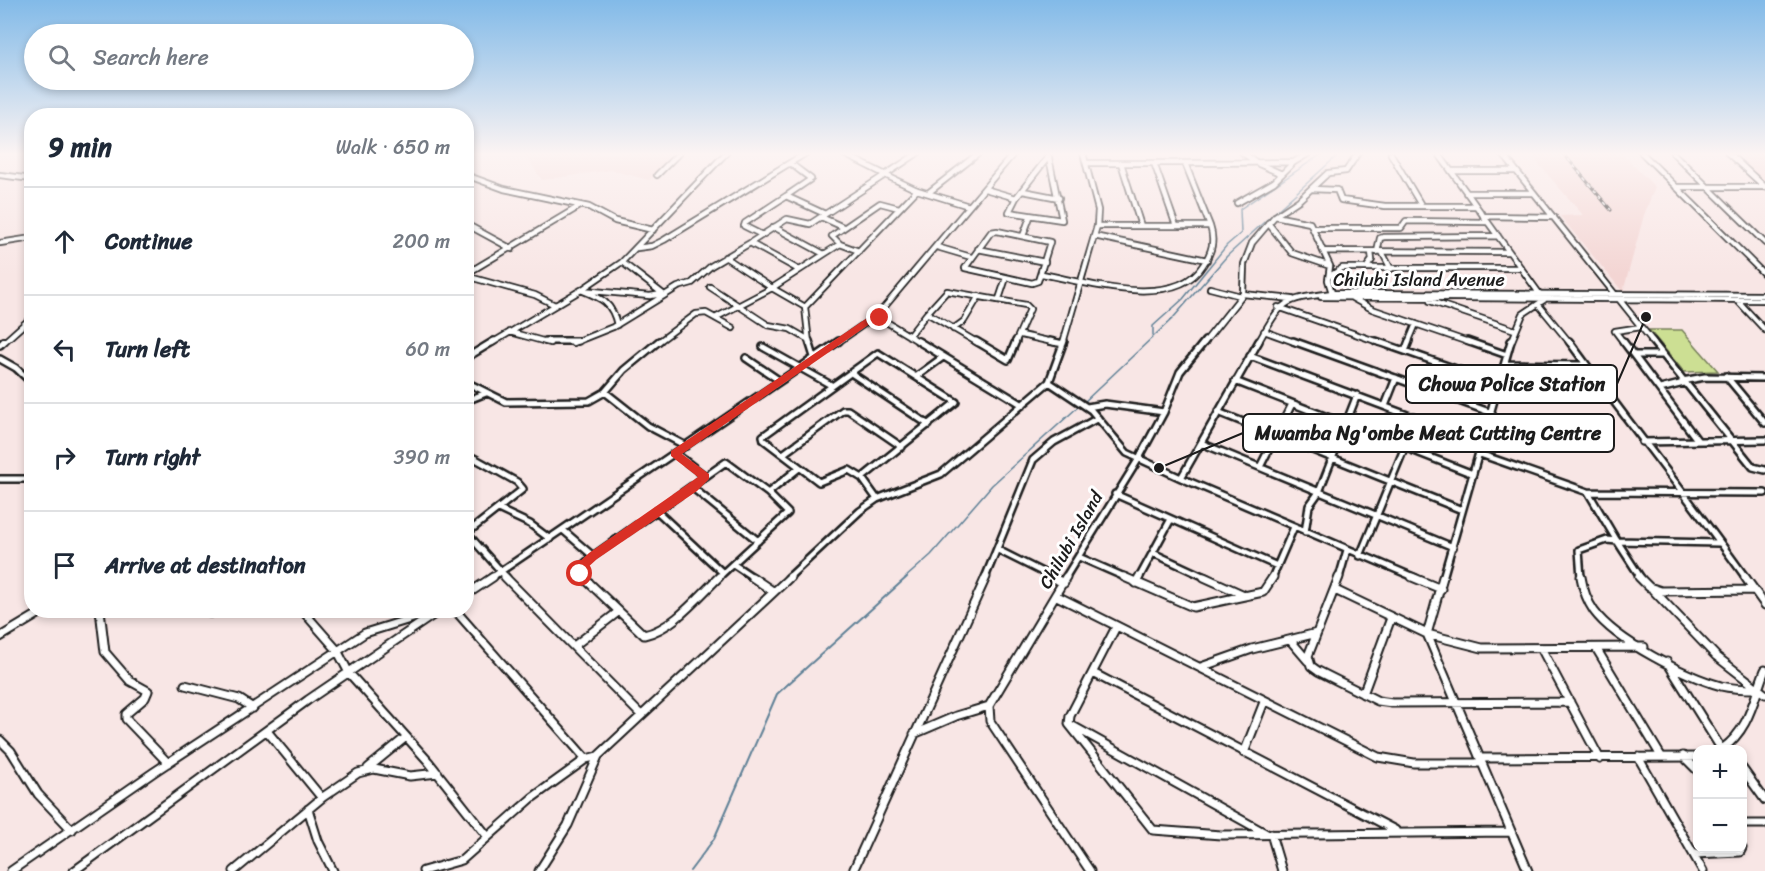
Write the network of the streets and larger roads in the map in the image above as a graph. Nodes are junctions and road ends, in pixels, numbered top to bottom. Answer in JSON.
{"nodes":[{"id":1,"x":1466,"y":193,"type":"edge"},
{"id":2,"x":1534,"y":193,"type":"edge"},
{"id":3,"x":525,"y":194,"type":"edge"},
{"id":4,"x":687,"y":194,"type":"edge"},
{"id":5,"x":740,"y":194,"type":"edge"},
{"id":6,"x":789,"y":194,"type":"edge"},
{"id":7,"x":857,"y":194,"type":"edge"},
{"id":8,"x":913,"y":194,"type":"edge"},
{"id":9,"x":930,"y":194,"type":"edge"},
{"id":10,"x":981,"y":194,"type":"edge"},
{"id":11,"x":1001,"y":194,"type":"edge"},
{"id":12,"x":1020,"y":194,"type":"edge"},
{"id":13,"x":1037,"y":194,"type":"edge"},
{"id":14,"x":1058,"y":194,"type":"edge"},
{"id":15,"x":1094,"y":194,"type":"edge"},
{"id":16,"x":1131,"y":194,"type":"edge"},
{"id":17,"x":1165,"y":194,"type":"edge"},
{"id":18,"x":1197,"y":194,"type":"edge"},
{"id":19,"x":1250,"y":194,"type":"edge"},
{"id":20,"x":1304,"y":194,"type":"edge"},
{"id":21,"x":1338,"y":194,"type":"edge"},
{"id":22,"x":1414,"y":194,"type":"edge"},
{"id":23,"x":1683,"y":194,"type":"edge"},
{"id":24,"x":1716,"y":194,"type":"edge"},
{"id":25,"x":786,"y":196,"type":"junction"},
{"id":26,"x":1016,"y":198,"type":"junction"},
{"id":27,"x":1059,"y":198,"type":"junction"},
{"id":28,"x":1237,"y":203,"type":"dead end"},
{"id":29,"x":580,"y":206,"type":"junction"},
{"id":30,"x":969,"y":206,"type":"junction"},
{"id":31,"x":1421,"y":206,"type":"junction"},
{"id":32,"x":1476,"y":206,"type":"junction"},
{"id":33,"x":899,"y":208,"type":"junction"},
{"id":34,"x":823,"y":216,"type":"junction"},
{"id":35,"x":1275,"y":216,"type":"junction"},
{"id":36,"x":1483,"y":216,"type":"junction"},
{"id":37,"x":1030,"y":217,"type":"junction"},
{"id":38,"x":1554,"y":217,"type":"junction"},
{"id":39,"x":1487,"y":222,"type":"junction"},
{"id":40,"x":1268,"y":223,"type":"junction"},
{"id":41,"x":1097,"y":225,"type":"junction"},
{"id":42,"x":1210,"y":225,"type":"junction"},
{"id":43,"x":1141,"y":226,"type":"junction"},
{"id":44,"x":1176,"y":226,"type":"junction"},
{"id":45,"x":774,"y":227,"type":"junction"},
{"id":46,"x":843,"y":227,"type":"junction"},
{"id":47,"x":474,"y":228,"type":"edge"},
{"id":48,"x":1313,"y":228,"type":"junction"},
{"id":49,"x":653,"y":230,"type":"junction"},
{"id":50,"x":762,"y":235,"type":"junction"},
{"id":51,"x":1023,"y":236,"type":"junction"},
{"id":52,"x":1094,"y":236,"type":"junction"},
{"id":53,"x":1498,"y":236,"type":"junction"},
{"id":54,"x":24,"y":239,"type":"edge"},
{"id":55,"x":0,"y":243,"type":"edge"},
{"id":56,"x":750,"y":243,"type":"junction"},
{"id":57,"x":1765,"y":243,"type":"edge"},
{"id":58,"x":840,"y":244,"type":"junction"},
{"id":59,"x":937,"y":247,"type":"junction"},
{"id":60,"x":637,"y":248,"type":"junction"},
{"id":61,"x":512,"y":249,"type":"junction"},
{"id":62,"x":978,"y":249,"type":"junction"},
{"id":63,"x":859,"y":251,"type":"junction"},
{"id":64,"x":1323,"y":251,"type":"junction"},
{"id":65,"x":1371,"y":252,"type":"junction"},
{"id":66,"x":1380,"y":252,"type":"junction"},
{"id":67,"x":1509,"y":252,"type":"junction"},
{"id":68,"x":824,"y":254,"type":"junction"},
{"id":69,"x":725,"y":257,"type":"junction"},
{"id":70,"x":971,"y":257,"type":"junction"},
{"id":71,"x":1207,"y":260,"type":"junction"},
{"id":72,"x":622,"y":262,"type":"junction"},
{"id":73,"x":1045,"y":262,"type":"junction"},
{"id":74,"x":1330,"y":266,"type":"junction"},
{"id":75,"x":1366,"y":268,"type":"junction"},
{"id":76,"x":1521,"y":268,"type":"junction"},
{"id":77,"x":1391,"y":269,"type":"junction"},
{"id":78,"x":474,"y":270,"type":"edge"},
{"id":79,"x":799,"y":270,"type":"junction"},
{"id":80,"x":1042,"y":274,"type":"junction"},
{"id":81,"x":1765,"y":275,"type":"edge"},
{"id":82,"x":1330,"y":276,"type":"junction"},
{"id":83,"x":474,"y":277,"type":"edge"},
{"id":84,"x":1006,"y":278,"type":"junction"},
{"id":85,"x":1082,"y":281,"type":"junction"},
{"id":86,"x":710,"y":287,"type":"dead end"},
{"id":87,"x":772,"y":288,"type":"junction"},
{"id":88,"x":1210,"y":288,"type":"dead end"},
{"id":89,"x":582,"y":290,"type":"junction"},
{"id":90,"x":1332,"y":293,"type":"junction"},
{"id":91,"x":1540,"y":294,"type":"junction"},
{"id":92,"x":1615,"y":294,"type":"junction"},
{"id":93,"x":664,"y":295,"type":"junction"},
{"id":94,"x":1242,"y":295,"type":"junction"},
{"id":95,"x":1733,"y":295,"type":"junction"},
{"id":96,"x":1765,"y":295,"type":"edge"},
{"id":97,"x":980,"y":296,"type":"junction"},
{"id":98,"x":1311,"y":296,"type":"junction"},
{"id":99,"x":1351,"y":298,"type":"junction"},
{"id":100,"x":1292,"y":299,"type":"junction"},
{"id":101,"x":1425,"y":299,"type":"junction"},
{"id":102,"x":999,"y":300,"type":"junction"},
{"id":103,"x":1451,"y":300,"type":"junction"},
{"id":104,"x":1620,"y":300,"type":"junction"},
{"id":105,"x":1765,"y":300,"type":"edge"},
{"id":106,"x":1738,"y":301,"type":"junction"},
{"id":107,"x":1541,"y":302,"type":"junction"},
{"id":108,"x":555,"y":304,"type":"junction"},
{"id":109,"x":736,"y":306,"type":"junction"},
{"id":110,"x":805,"y":307,"type":"junction"},
{"id":111,"x":1278,"y":307,"type":"junction"},
{"id":112,"x":1455,"y":310,"type":"junction"},
{"id":113,"x":927,"y":313,"type":"junction"},
{"id":114,"x":876,"y":317,"type":"junction"},
{"id":115,"x":715,"y":318,"type":"junction"},
{"id":116,"x":24,"y":324,"type":"edge"},
{"id":117,"x":1416,"y":324,"type":"junction"},
{"id":118,"x":617,"y":325,"type":"junction"},
{"id":119,"x":1641,"y":327,"type":"junction"},
{"id":120,"x":733,"y":328,"type":"dead end"},
{"id":121,"x":953,"y":330,"type":"junction"},
{"id":122,"x":1515,"y":330,"type":"junction"},
{"id":123,"x":1765,"y":330,"type":"edge"},
{"id":124,"x":1264,"y":331,"type":"junction"},
{"id":125,"x":510,"y":332,"type":"junction"},
{"id":126,"x":1021,"y":335,"type":"junction"},
{"id":127,"x":909,"y":336,"type":"junction"},
{"id":128,"x":809,"y":340,"type":"junction"},
{"id":129,"x":1063,"y":344,"type":"junction"},
{"id":130,"x":0,"y":345,"type":"edge"},
{"id":131,"x":763,"y":347,"type":"dead end"},
{"id":132,"x":1405,"y":351,"type":"junction"},
{"id":133,"x":474,"y":353,"type":"edge"},
{"id":134,"x":1634,"y":355,"type":"junction"},
{"id":135,"x":1662,"y":355,"type":"junction"},
{"id":136,"x":1250,"y":356,"type":"junction"},
{"id":137,"x":1507,"y":356,"type":"junction"},
{"id":138,"x":814,"y":357,"type":"junction"},
{"id":139,"x":944,"y":357,"type":"junction"},
{"id":140,"x":746,"y":358,"type":"dead end"},
{"id":141,"x":1,"y":362,"type":"edge"},
{"id":142,"x":1506,"y":364,"type":"junction"},
{"id":143,"x":1585,"y":365,"type":"junction"},
{"id":144,"x":800,"y":368,"type":"junction"},
{"id":145,"x":851,"y":373,"type":"junction"},
{"id":146,"x":24,"y":376,"type":"edge"},
{"id":147,"x":916,"y":376,"type":"junction"},
{"id":148,"x":1726,"y":376,"type":"junction"},
{"id":149,"x":1396,"y":378,"type":"junction"},
{"id":150,"x":1765,"y":378,"type":"edge"},
{"id":151,"x":780,"y":381,"type":"junction"},
{"id":152,"x":1235,"y":381,"type":"junction"},
{"id":153,"x":1048,"y":382,"type":"junction"},
{"id":154,"x":1683,"y":382,"type":"junction"},
{"id":155,"x":1499,"y":384,"type":"junction"},
{"id":156,"x":474,"y":386,"type":"edge"},
{"id":157,"x":831,"y":386,"type":"junction"},
{"id":158,"x":1660,"y":389,"type":"junction"},
{"id":159,"x":605,"y":392,"type":"junction"},
{"id":160,"x":486,"y":393,"type":"junction"},
{"id":161,"x":1357,"y":395,"type":"junction"},
{"id":162,"x":474,"y":398,"type":"edge"},
{"id":163,"x":1292,"y":404,"type":"junction"},
{"id":164,"x":1023,"y":405,"type":"junction"},
{"id":165,"x":1085,"y":406,"type":"junction"},
{"id":166,"x":1385,"y":406,"type":"junction"},
{"id":167,"x":1164,"y":412,"type":"junction"},
{"id":168,"x":1218,"y":412,"type":"junction"},
{"id":169,"x":1492,"y":413,"type":"junction"},
{"id":170,"x":1413,"y":416,"type":"junction"},
{"id":171,"x":1098,"y":418,"type":"junction"},
{"id":172,"x":1765,"y":423,"type":"edge"},
{"id":173,"x":1345,"y":424,"type":"junction"},
{"id":174,"x":929,"y":425,"type":"junction"},
{"id":175,"x":1276,"y":434,"type":"junction"},
{"id":176,"x":1731,"y":440,"type":"junction"},
{"id":177,"x":1765,"y":440,"type":"edge"},
{"id":178,"x":1698,"y":441,"type":"junction"},
{"id":179,"x":1642,"y":442,"type":"junction"},
{"id":180,"x":1201,"y":443,"type":"junction"},
{"id":181,"x":1482,"y":443,"type":"junction"},
{"id":182,"x":686,"y":446,"type":"junction"},
{"id":183,"x":902,"y":447,"type":"junction"},
{"id":184,"x":1404,"y":449,"type":"junction"},
{"id":185,"x":675,"y":453,"type":"junction"},
{"id":186,"x":783,"y":454,"type":"junction"},
{"id":187,"x":1479,"y":454,"type":"junction"},
{"id":188,"x":474,"y":458,"type":"dead end"},
{"id":189,"x":1333,"y":458,"type":"junction"},
{"id":190,"x":1138,"y":460,"type":"junction"},
{"id":191,"x":1260,"y":467,"type":"junction"},
{"id":192,"x":798,"y":468,"type":"junction"},
{"id":193,"x":1765,"y":470,"type":"edge"},
{"id":194,"x":1473,"y":474,"type":"junction"},
{"id":195,"x":705,"y":476,"type":"junction"},
{"id":196,"x":862,"y":478,"type":"junction"},
{"id":197,"x":1181,"y":478,"type":"junction"},
{"id":198,"x":0,"y":479,"type":"edge"},
{"id":199,"x":24,"y":479,"type":"edge"},
{"id":200,"x":1391,"y":481,"type":"junction"},
{"id":201,"x":693,"y":488,"type":"junction"},
{"id":202,"x":1319,"y":492,"type":"junction"},
{"id":203,"x":1588,"y":492,"type":"junction"},
{"id":204,"x":768,"y":493,"type":"junction"},
{"id":205,"x":1684,"y":493,"type":"junction"},
{"id":206,"x":1765,"y":493,"type":"edge"},
{"id":207,"x":1115,"y":494,"type":"junction"},
{"id":208,"x":877,"y":499,"type":"junction"},
{"id":209,"x":498,"y":509,"type":"junction"},
{"id":210,"x":1462,"y":510,"type":"junction"},
{"id":211,"x":658,"y":512,"type":"junction"},
{"id":212,"x":1376,"y":514,"type":"junction"},
{"id":213,"x":1171,"y":519,"type":"junction"},
{"id":214,"x":1294,"y":527,"type":"junction"},
{"id":215,"x":474,"y":528,"type":"edge"},
{"id":216,"x":563,"y":530,"type":"junction"},
{"id":217,"x":1305,"y":532,"type":"junction"},
{"id":218,"x":550,"y":539,"type":"junction"},
{"id":219,"x":474,"y":541,"type":"edge"},
{"id":220,"x":758,"y":541,"type":"junction"},
{"id":221,"x":1617,"y":541,"type":"junction"},
{"id":222,"x":1719,"y":543,"type":"junction"},
{"id":223,"x":1453,"y":547,"type":"junction"},
{"id":224,"x":998,"y":550,"type":"junction"},
{"id":225,"x":1347,"y":550,"type":"junction"},
{"id":226,"x":1153,"y":553,"type":"junction"},
{"id":227,"x":593,"y":556,"type":"junction"},
{"id":228,"x":1360,"y":556,"type":"junction"},
{"id":229,"x":1079,"y":557,"type":"junction"},
{"id":230,"x":733,"y":564,"type":"junction"},
{"id":231,"x":1277,"y":566,"type":"junction"},
{"id":232,"x":502,"y":572,"type":"junction"},
{"id":233,"x":723,"y":573,"type":"junction"},
{"id":234,"x":1064,"y":583,"type":"junction"},
{"id":235,"x":1136,"y":584,"type":"junction"},
{"id":236,"x":1649,"y":587,"type":"junction"},
{"id":237,"x":1441,"y":589,"type":"junction"},
{"id":238,"x":474,"y":590,"type":"edge"},
{"id":239,"x":1335,"y":590,"type":"junction"},
{"id":240,"x":1753,"y":590,"type":"junction"},
{"id":241,"x":774,"y":592,"type":"junction"},
{"id":242,"x":1057,"y":596,"type":"junction"},
{"id":243,"x":1245,"y":596,"type":"junction"},
{"id":244,"x":1765,"y":605,"type":"edge"},
{"id":245,"x":618,"y":612,"type":"junction"},
{"id":246,"x":32,"y":618,"type":"edge"},
{"id":247,"x":101,"y":618,"type":"edge"},
{"id":248,"x":309,"y":618,"type":"edge"},
{"id":249,"x":411,"y":618,"type":"edge"},
{"id":250,"x":427,"y":618,"type":"edge"},
{"id":251,"x":461,"y":618,"type":"edge"},
{"id":252,"x":1391,"y":618,"type":"junction"},
{"id":253,"x":1116,"y":627,"type":"junction"},
{"id":254,"x":1317,"y":633,"type":"junction"},
{"id":255,"x":1427,"y":634,"type":"junction"},
{"id":256,"x":0,"y":637,"type":"edge"},
{"id":257,"x":1290,"y":640,"type":"junction"},
{"id":258,"x":574,"y":646,"type":"junction"},
{"id":259,"x":1644,"y":647,"type":"junction"},
{"id":260,"x":1541,"y":648,"type":"junction"},
{"id":261,"x":1596,"y":648,"type":"junction"},
{"id":262,"x":337,"y":650,"type":"junction"},
{"id":263,"x":1666,"y":659,"type":"junction"},
{"id":264,"x":1309,"y":662,"type":"junction"},
{"id":265,"x":1200,"y":667,"type":"junction"},
{"id":266,"x":1765,"y":670,"type":"edge"},
{"id":267,"x":349,"y":673,"type":"junction"},
{"id":268,"x":1093,"y":673,"type":"junction"},
{"id":269,"x":185,"y":685,"type":"dead end"},
{"id":270,"x":1758,"y":689,"type":"junction"},
{"id":271,"x":1363,"y":694,"type":"junction"},
{"id":272,"x":1765,"y":694,"type":"edge"},
{"id":273,"x":1264,"y":702,"type":"junction"},
{"id":274,"x":1570,"y":702,"type":"junction"},
{"id":275,"x":1455,"y":704,"type":"junction"},
{"id":276,"x":988,"y":706,"type":"junction"},
{"id":277,"x":253,"y":708,"type":"junction"},
{"id":278,"x":641,"y":715,"type":"junction"},
{"id":279,"x":1069,"y":724,"type":"junction"},
{"id":280,"x":267,"y":731,"type":"junction"},
{"id":281,"x":913,"y":735,"type":"junction"},
{"id":282,"x":406,"y":737,"type":"junction"},
{"id":283,"x":0,"y":740,"type":"edge"},
{"id":284,"x":1720,"y":745,"type":"edge"},
{"id":285,"x":1729,"y":745,"type":"edge"},
{"id":286,"x":1244,"y":753,"type":"junction"},
{"id":287,"x":598,"y":756,"type":"junction"},
{"id":288,"x":1661,"y":756,"type":"junction"},
{"id":289,"x":1683,"y":756,"type":"junction"},
{"id":290,"x":1638,"y":757,"type":"junction"},
{"id":291,"x":1693,"y":757,"type":"edge"},
{"id":292,"x":586,"y":759,"type":"junction"},
{"id":293,"x":1600,"y":759,"type":"junction"},
{"id":294,"x":1481,"y":760,"type":"junction"},
{"id":295,"x":168,"y":763,"type":"junction"},
{"id":296,"x":1693,"y":766,"type":"edge"},
{"id":297,"x":368,"y":768,"type":"junction"},
{"id":298,"x":438,"y":773,"type":"junction"},
{"id":299,"x":1747,"y":774,"type":"edge"},
{"id":300,"x":321,"y":797,"type":"junction"},
{"id":301,"x":1765,"y":800,"type":"edge"},
{"id":302,"x":308,"y":809,"type":"junction"},
{"id":303,"x":1747,"y":824,"type":"edge"},
{"id":304,"x":1765,"y":824,"type":"edge"},
{"id":305,"x":72,"y":830,"type":"junction"},
{"id":306,"x":1398,"y":831,"type":"junction"},
{"id":307,"x":1511,"y":832,"type":"junction"},
{"id":308,"x":1269,"y":834,"type":"junction"},
{"id":309,"x":489,"y":837,"type":"junction"},
{"id":310,"x":1717,"y":853,"type":"edge"},
{"id":311,"x":1694,"y":854,"type":"junction"},
{"id":312,"x":11,"y":871,"type":"edge"},
{"id":313,"x":74,"y":871,"type":"edge"},
{"id":314,"x":234,"y":871,"type":"edge"},
{"id":315,"x":333,"y":871,"type":"edge"},
{"id":316,"x":423,"y":871,"type":"edge"},
{"id":317,"x":539,"y":871,"type":"edge"},
{"id":318,"x":853,"y":871,"type":"edge"},
{"id":319,"x":1090,"y":871,"type":"edge"},
{"id":320,"x":1282,"y":871,"type":"edge"},
{"id":321,"x":1528,"y":871,"type":"edge"},
{"id":322,"x":1703,"y":871,"type":"edge"}],
"edges":[{"from":1,"to":32,"type":"street"},
{"from":2,"to":38,"type":"street"},
{"from":3,"to":29,"type":"street"},
{"from":4,"to":49,"type":"street"},
{"from":5,"to":60,"type":"street"},
{"from":6,"to":25,"type":"street"},
{"from":7,"to":34,"type":"street"},
{"from":8,"to":33,"type":"street"},
{"from":9,"to":30,"type":"street"},
{"from":10,"to":30,"type":"street"},
{"from":11,"to":26,"type":"street"},
{"from":12,"to":26,"type":"street"},
{"from":13,"to":27,"type":"street"},
{"from":14,"to":27,"type":"street"},
{"from":15,"to":41,"type":"street"},
{"from":16,"to":43,"type":"street"},
{"from":17,"to":44,"type":"street"},
{"from":18,"to":42,"type":"street"},
{"from":19,"to":28,"type":"street"},
{"from":20,"to":35,"type":"street"},
{"from":21,"to":31,"type":"street"},
{"from":22,"to":31,"type":"street"},
{"from":23,"to":81,"type":"street"},
{"from":24,"to":57,"type":"street"},
{"from":25,"to":34,"type":"street"},
{"from":25,"to":50,"type":"street"},
{"from":26,"to":37,"type":"street"},
{"from":27,"to":37,"type":"street"},
{"from":29,"to":49,"type":"street"},
{"from":29,"to":61,"type":"street"},
{"from":30,"to":59,"type":"street"},
{"from":31,"to":32,"type":"street"},
{"from":32,"to":36,"type":"street"},
{"from":33,"to":46,"type":"street"},
{"from":33,"to":63,"type":"street"},
{"from":34,"to":45,"type":"street"},
{"from":34,"to":46,"type":"street"},
{"from":35,"to":40,"type":"street"},
{"from":35,"to":48,"type":"street"},
{"from":36,"to":38,"type":"street"},
{"from":36,"to":39,"type":"street"},
{"from":37,"to":51,"type":"street"},
{"from":38,"to":92,"type":"street"},
{"from":39,"to":48,"type":"street"},
{"from":39,"to":53,"type":"street"},
{"from":40,"to":74,"type":"street"},
{"from":40,"to":94,"type":"street"},
{"from":41,"to":43,"type":"street"},
{"from":41,"to":52,"type":"street"},
{"from":42,"to":44,"type":"street"},
{"from":42,"to":71,"type":"street"},
{"from":43,"to":44,"type":"street"},
{"from":45,"to":50,"type":"street"},
{"from":45,"to":68,"type":"street"},
{"from":46,"to":58,"type":"street"},
{"from":47,"to":61,"type":"street"},
{"from":48,"to":64,"type":"street"},
{"from":49,"to":60,"type":"street"},
{"from":50,"to":56,"type":"street"},
{"from":51,"to":62,"type":"street"},
{"from":51,"to":73,"type":"street"},
{"from":52,"to":71,"type":"street"},
{"from":52,"to":85,"type":"street"},
{"from":53,"to":66,"type":"street"},
{"from":53,"to":67,"type":"street"},
{"from":54,"to":55,"type":"street"},
{"from":56,"to":69,"type":"street"},
{"from":56,"to":79,"type":"street"},
{"from":58,"to":63,"type":"street"},
{"from":58,"to":68,"type":"street"},
{"from":59,"to":70,"type":"street"},
{"from":59,"to":114,"type":"street"},
{"from":60,"to":72,"type":"street"},
{"from":61,"to":78,"type":"street"},
{"from":62,"to":70,"type":"street"},
{"from":62,"to":73,"type":"street"},
{"from":63,"to":110,"type":"street"},
{"from":64,"to":65,"type":"street"},
{"from":64,"to":74,"type":"street"},
{"from":65,"to":66,"type":"street"},
{"from":65,"to":75,"type":"street"},
{"from":66,"to":67,"type":"street"},
{"from":66,"to":77,"type":"street"},
{"from":67,"to":76,"type":"street"},
{"from":68,"to":79,"type":"street"},
{"from":69,"to":87,"type":"street"},
{"from":69,"to":93,"type":"street"},
{"from":70,"to":84,"type":"street"},
{"from":71,"to":85,"type":"street"},
{"from":72,"to":89,"type":"street"},
{"from":72,"to":93,"type":"street"},
{"from":73,"to":80,"type":"street"},
{"from":74,"to":82,"type":"street"},
{"from":75,"to":77,"type":"street"},
{"from":75,"to":82,"type":"street"},
{"from":76,"to":77,"type":"street"},
{"from":76,"to":91,"type":"street"},
{"from":79,"to":87,"type":"street"},
{"from":80,"to":84,"type":"street"},
{"from":80,"to":85,"type":"street"},
{"from":82,"to":90,"type":"street"},
{"from":83,"to":108,"type":"street"},
{"from":84,"to":102,"type":"street"},
{"from":85,"to":129,"type":"street"},
{"from":86,"to":109,"type":"street"},
{"from":87,"to":109,"type":"street"},
{"from":87,"to":110,"type":"street"},
{"from":88,"to":94,"type":"street"},
{"from":89,"to":93,"type":"street"},
{"from":89,"to":108,"type":"street"},
{"from":89,"to":118,"type":"street"},
{"from":90,"to":91,"type":"street","name":"Chilubi Island Avenue"},
{"from":90,"to":98,"type":"street","name":"Chilubi Island Avenue"},
{"from":91,"to":92,"type":"street","name":"Chilubi Island Avenue"},
{"from":91,"to":107,"type":"street"},
{"from":92,"to":95,"type":"street","name":"Chilubi Island Avenue"},
{"from":92,"to":104,"type":"street"},
{"from":93,"to":118,"type":"street"},
{"from":94,"to":100,"type":"street"},
{"from":94,"to":167,"type":"street","name":"Chilubi Island"},
{"from":95,"to":96,"type":"street","name":"Chilubi Island Avenue"},
{"from":95,"to":106,"type":"street"},
{"from":97,"to":102,"type":"street"},
{"from":97,"to":113,"type":"street"},
{"from":97,"to":121,"type":"street"},
{"from":98,"to":99,"type":"street","name":"Chilubi Island Avenue"},
{"from":98,"to":100,"type":"street"},
{"from":99,"to":101,"type":"street","name":"Chilubi Island Avenue"},
{"from":99,"to":117,"type":"street"},
{"from":100,"to":111,"type":"street"},
{"from":101,"to":103,"type":"street","name":"Chilubi Island Avenue"},
{"from":101,"to":112,"type":"street"},
{"from":102,"to":126,"type":"street"},
{"from":103,"to":107,"type":"street","name":"Chilubi Island Avenue"},
{"from":103,"to":112,"type":"street"},
{"from":104,"to":106,"type":"street","name":"Chilubi Island Avenue"},
{"from":104,"to":107,"type":"street","name":"Chilubi Island Avenue"},
{"from":104,"to":119,"type":"street"},
{"from":105,"to":106,"type":"street","name":"Chilubi Island Avenue"},
{"from":106,"to":123,"type":"street"},
{"from":107,"to":122,"type":"street"},
{"from":107,"to":143,"type":"street"},
{"from":108,"to":125,"type":"street"},
{"from":109,"to":115,"type":"street"},
{"from":109,"to":128,"type":"street"},
{"from":110,"to":128,"type":"street"},
{"from":111,"to":124,"type":"street"},
{"from":111,"to":132,"type":"street"},
{"from":112,"to":122,"type":"street"},
{"from":113,"to":121,"type":"street"},
{"from":113,"to":127,"type":"street"},
{"from":114,"to":127,"type":"street"},
{"from":114,"to":138,"type":"street"},
{"from":115,"to":120,"type":"street"},
{"from":115,"to":159,"type":"street"},
{"from":116,"to":130,"type":"street"},
{"from":117,"to":132,"type":"street"},
{"from":117,"to":137,"type":"street"},
{"from":118,"to":125,"type":"street"},
{"from":119,"to":134,"type":"street"},
{"from":119,"to":135,"type":"street"},
{"from":121,"to":126,"type":"street"},
{"from":122,"to":137,"type":"street"},
{"from":124,"to":136,"type":"street"},
{"from":124,"to":149,"type":"street"},
{"from":125,"to":133,"type":"street"},
{"from":126,"to":129,"type":"street"},
{"from":127,"to":139,"type":"street"},
{"from":128,"to":138,"type":"street"},
{"from":129,"to":153,"type":"street"},
{"from":131,"to":144,"type":"street"},
{"from":132,"to":155,"type":"street"},
{"from":134,"to":135,"type":"street"},
{"from":134,"to":158,"type":"street"},
{"from":135,"to":154,"type":"street"},
{"from":136,"to":152,"type":"street"},
{"from":136,"to":161,"type":"street"},
{"from":137,"to":142,"type":"street"},
{"from":138,"to":144,"type":"street"},
{"from":139,"to":147,"type":"street"},
{"from":139,"to":164,"type":"street"},
{"from":140,"to":151,"type":"street"},
{"from":141,"to":146,"type":"street"},
{"from":142,"to":143,"type":"street"},
{"from":142,"to":155,"type":"street"},
{"from":143,"to":179,"type":"street"},
{"from":144,"to":151,"type":"street"},
{"from":144,"to":157,"type":"street"},
{"from":145,"to":147,"type":"street"},
{"from":145,"to":157,"type":"street"},
{"from":145,"to":174,"type":"street"},
{"from":147,"to":174,"type":"street"},
{"from":148,"to":150,"type":"street"},
{"from":148,"to":154,"type":"street"},
{"from":148,"to":172,"type":"street"},
{"from":149,"to":166,"type":"street"},
{"from":149,"to":169,"type":"street"},
{"from":151,"to":182,"type":"street"},
{"from":152,"to":163,"type":"street"},
{"from":152,"to":168,"type":"street"},
{"from":153,"to":164,"type":"street"},
{"from":153,"to":165,"type":"street"},
{"from":154,"to":158,"type":"street"},
{"from":154,"to":176,"type":"street"},
{"from":155,"to":169,"type":"street"},
{"from":156,"to":160,"type":"street"},
{"from":157,"to":186,"type":"street"},
{"from":158,"to":178,"type":"street"},
{"from":159,"to":160,"type":"street"},
{"from":159,"to":182,"type":"street"},
{"from":160,"to":162,"type":"street"},
{"from":161,"to":166,"type":"street"},
{"from":161,"to":173,"type":"street"},
{"from":163,"to":173,"type":"street"},
{"from":163,"to":175,"type":"street"},
{"from":164,"to":208,"type":"street"},
{"from":165,"to":167,"type":"street"},
{"from":165,"to":171,"type":"street"},
{"from":166,"to":170,"type":"street"},
{"from":167,"to":190,"type":"street","name":"Chilubi Island"},
{"from":168,"to":175,"type":"street"},
{"from":168,"to":180,"type":"street"},
{"from":169,"to":181,"type":"street"},
{"from":170,"to":181,"type":"street"},
{"from":170,"to":184,"type":"street"},
{"from":171,"to":190,"type":"street"},
{"from":171,"to":224,"type":"street"},
{"from":173,"to":184,"type":"street"},
{"from":173,"to":189,"type":"street"},
{"from":174,"to":183,"type":"street"},
{"from":175,"to":189,"type":"street"},
{"from":175,"to":191,"type":"street"},
{"from":176,"to":177,"type":"street"},
{"from":176,"to":178,"type":"street"},
{"from":176,"to":193,"type":"street"},
{"from":178,"to":179,"type":"street"},
{"from":179,"to":205,"type":"street"},
{"from":180,"to":191,"type":"street"},
{"from":180,"to":197,"type":"street"},
{"from":181,"to":187,"type":"street"},
{"from":182,"to":185,"type":"street"},
{"from":183,"to":186,"type":"street"},
{"from":183,"to":196,"type":"street"},
{"from":184,"to":194,"type":"street"},
{"from":184,"to":200,"type":"street"},
{"from":185,"to":195,"type":"street"},
{"from":185,"to":216,"type":"street"},
{"from":186,"to":192,"type":"street"},
{"from":187,"to":194,"type":"street"},
{"from":187,"to":203,"type":"street"},
{"from":188,"to":209,"type":"street"},
{"from":189,"to":200,"type":"street"},
{"from":189,"to":202,"type":"street"},
{"from":190,"to":197,"type":"street"},
{"from":190,"to":207,"type":"street","name":"Chilubi Island"},
{"from":191,"to":202,"type":"street"},
{"from":192,"to":196,"type":"street"},
{"from":192,"to":204,"type":"street"},
{"from":194,"to":210,"type":"street"},
{"from":195,"to":201,"type":"street"},
{"from":195,"to":204,"type":"street"},
{"from":196,"to":208,"type":"street"},
{"from":197,"to":214,"type":"street"},
{"from":198,"to":199,"type":"street"},
{"from":200,"to":210,"type":"street"},
{"from":200,"to":212,"type":"street"},
{"from":201,"to":211,"type":"street"},
{"from":201,"to":220,"type":"street"},
{"from":202,"to":212,"type":"street"},
{"from":202,"to":217,"type":"street"},
{"from":203,"to":205,"type":"street"},
{"from":203,"to":221,"type":"street"},
{"from":204,"to":220,"type":"street"},
{"from":205,"to":206,"type":"street"},
{"from":205,"to":222,"type":"street"},
{"from":207,"to":213,"type":"street"},
{"from":207,"to":229,"type":"street","name":"Chilubi Island"},
{"from":208,"to":241,"type":"street"},
{"from":209,"to":215,"type":"street"},
{"from":209,"to":218,"type":"street"},
{"from":210,"to":223,"type":"street"},
{"from":211,"to":227,"type":"street"},
{"from":211,"to":233,"type":"street"},
{"from":212,"to":223,"type":"street"},
{"from":212,"to":228,"type":"street"},
{"from":213,"to":226,"type":"street"},
{"from":213,"to":231,"type":"street"},
{"from":214,"to":217,"type":"street"},
{"from":214,"to":231,"type":"street"},
{"from":216,"to":218,"type":"street"},
{"from":216,"to":227,"type":"street"},
{"from":217,"to":225,"type":"street"},
{"from":218,"to":232,"type":"street"},
{"from":219,"to":232,"type":"street"},
{"from":220,"to":230,"type":"street"},
{"from":221,"to":222,"type":"street"},
{"from":221,"to":236,"type":"street"},
{"from":221,"to":259,"type":"street"},
{"from":222,"to":240,"type":"street"},
{"from":223,"to":237,"type":"street"},
{"from":224,"to":234,"type":"street"},
{"from":224,"to":281,"type":"street"},
{"from":225,"to":228,"type":"street"},
{"from":225,"to":239,"type":"street"},
{"from":226,"to":235,"type":"street"},
{"from":226,"to":243,"type":"street"},
{"from":227,"to":245,"type":"street"},
{"from":228,"to":237,"type":"street"},
{"from":229,"to":234,"type":"street","name":"Chilubi Island"},
{"from":229,"to":235,"type":"street"},
{"from":230,"to":233,"type":"street"},
{"from":230,"to":241,"type":"street"},
{"from":231,"to":243,"type":"street"},
{"from":232,"to":238,"type":"street"},
{"from":232,"to":258,"type":"street"},
{"from":233,"to":245,"type":"street"},
{"from":234,"to":242,"type":"street","name":"Chilubi Island"},
{"from":235,"to":243,"type":"street"},
{"from":236,"to":240,"type":"street"},
{"from":236,"to":270,"type":"street"},
{"from":237,"to":255,"type":"street"},
{"from":239,"to":252,"type":"street"},
{"from":239,"to":254,"type":"street"},
{"from":240,"to":244,"type":"street"},
{"from":241,"to":278,"type":"street"},
{"from":242,"to":253,"type":"street"},
{"from":242,"to":276,"type":"street","name":"Chilubi Island"},
{"from":245,"to":258,"type":"street"},
{"from":246,"to":256,"type":"street"},
{"from":247,"to":295,"type":"street"},
{"from":248,"to":262,"type":"street"},
{"from":249,"to":262,"type":"street"},
{"from":250,"to":267,"type":"street"},
{"from":251,"to":292,"type":"street"},
{"from":252,"to":255,"type":"street"},
{"from":252,"to":271,"type":"street"},
{"from":253,"to":265,"type":"street"},
{"from":253,"to":268,"type":"street"},
{"from":254,"to":257,"type":"street"},
{"from":254,"to":264,"type":"street"},
{"from":255,"to":260,"type":"street"},
{"from":255,"to":275,"type":"street"},
{"from":257,"to":264,"type":"street"},
{"from":257,"to":265,"type":"street"},
{"from":258,"to":278,"type":"street"},
{"from":259,"to":261,"type":"street"},
{"from":259,"to":263,"type":"street"},
{"from":260,"to":261,"type":"street"},
{"from":260,"to":274,"type":"street"},
{"from":261,"to":288,"type":"street"},
{"from":262,"to":267,"type":"street"},
{"from":262,"to":277,"type":"street"},
{"from":263,"to":270,"type":"street"},
{"from":263,"to":284,"type":"street"},
{"from":264,"to":271,"type":"street"},
{"from":265,"to":273,"type":"street"},
{"from":266,"to":270,"type":"street"},
{"from":267,"to":280,"type":"street"},
{"from":267,"to":282,"type":"street"},
{"from":268,"to":279,"type":"street"},
{"from":268,"to":286,"type":"street"},
{"from":269,"to":277,"type":"street"},
{"from":270,"to":272,"type":"street"},
{"from":270,"to":285,"type":"street"},
{"from":271,"to":275,"type":"street"},
{"from":273,"to":286,"type":"street"},
{"from":273,"to":294,"type":"street"},
{"from":274,"to":275,"type":"street"},
{"from":274,"to":293,"type":"street"},
{"from":275,"to":294,"type":"street"},
{"from":276,"to":281,"type":"street"},
{"from":276,"to":319,"type":"street"},
{"from":277,"to":295,"type":"street"},
{"from":278,"to":287,"type":"street"},
{"from":279,"to":308,"type":"street"},
{"from":279,"to":308,"type":"street"},
{"from":280,"to":300,"type":"street"},
{"from":280,"to":313,"type":"street"},
{"from":281,"to":318,"type":"street"},
{"from":282,"to":297,"type":"street"},
{"from":282,"to":298,"type":"street"},
{"from":283,"to":305,"type":"street"},
{"from":286,"to":306,"type":"street"},
{"from":287,"to":292,"type":"street"},
{"from":287,"to":317,"type":"street"},
{"from":288,"to":289,"type":"street"},
{"from":288,"to":290,"type":"street"},
{"from":289,"to":291,"type":"street"},
{"from":289,"to":296,"type":"street"},
{"from":290,"to":293,"type":"street"},
{"from":290,"to":311,"type":"street"},
{"from":292,"to":309,"type":"street"},
{"from":293,"to":294,"type":"street"},
{"from":294,"to":307,"type":"street"},
{"from":295,"to":305,"type":"street"},
{"from":297,"to":298,"type":"street"},
{"from":297,"to":300,"type":"street"},
{"from":298,"to":309,"type":"street"},
{"from":299,"to":301,"type":"street"},
{"from":300,"to":302,"type":"street"},
{"from":302,"to":314,"type":"street"},
{"from":302,"to":315,"type":"street"},
{"from":303,"to":304,"type":"street"},
{"from":305,"to":312,"type":"street"},
{"from":306,"to":307,"type":"street"},
{"from":306,"to":308,"type":"street"},
{"from":307,"to":321,"type":"street"},
{"from":308,"to":320,"type":"street"},
{"from":309,"to":316,"type":"street"},
{"from":310,"to":311,"type":"street"},
{"from":311,"to":322,"type":"street"}]}
